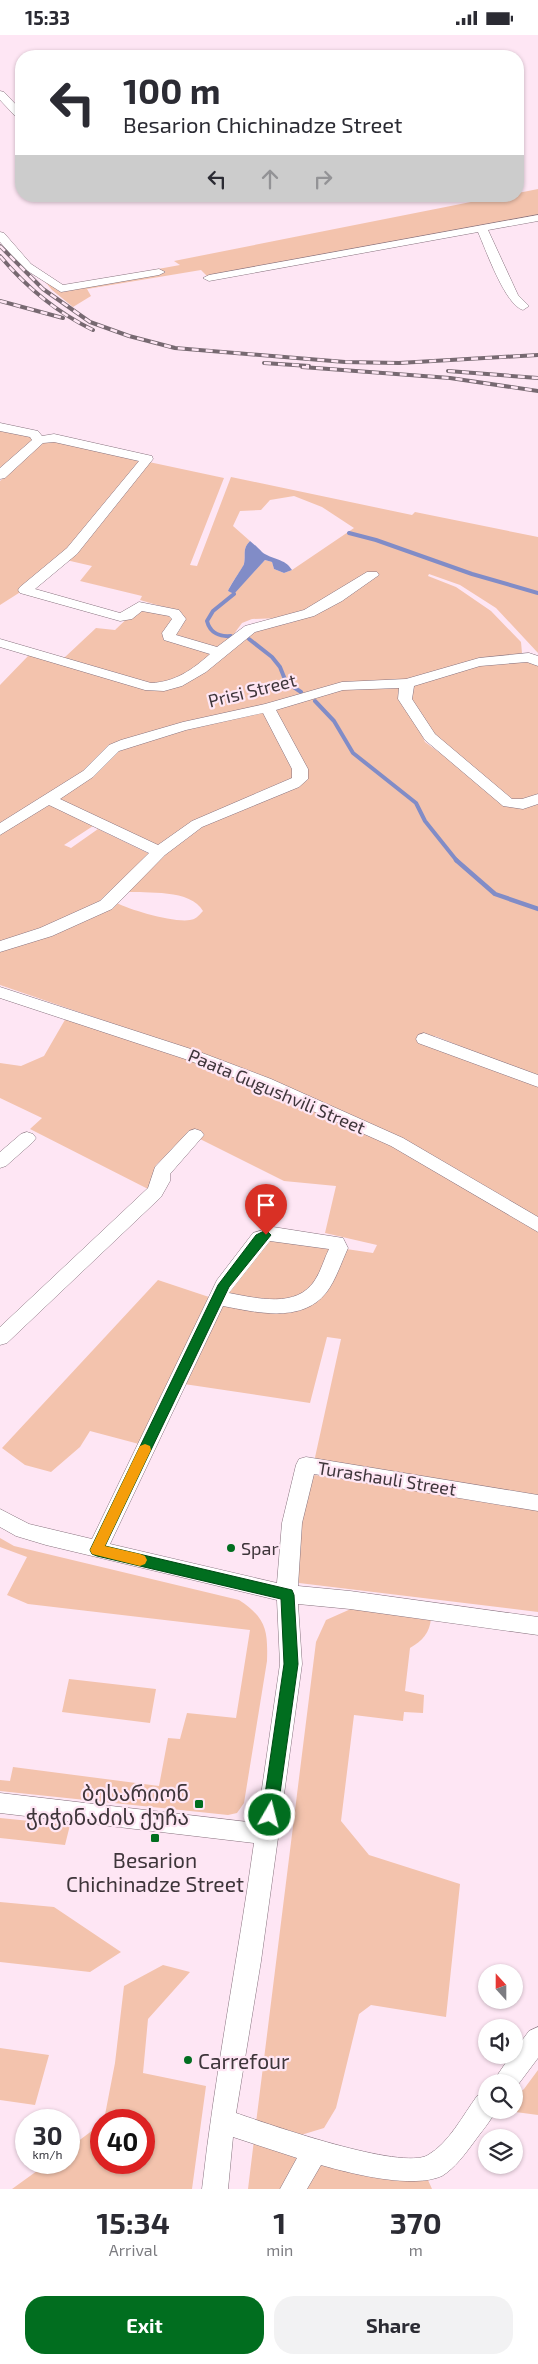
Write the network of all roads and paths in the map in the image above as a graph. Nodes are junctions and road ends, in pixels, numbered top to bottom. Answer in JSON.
{"nodes":[{"id":1,"x":0,"y":94,"type":"edge"},
{"id":2,"x":15,"y":110,"type":"edge"},
{"id":3,"x":538,"y":218,"type":"edge"},
{"id":4,"x":482,"y":229,"type":"junction"},
{"id":5,"x":0,"y":235,"type":"edge"},
{"id":6,"x":159,"y":272,"type":"dead end"},
{"id":7,"x":209,"y":279,"type":"dead end"},
{"id":8,"x":523,"y":306,"type":"dead end"},
{"id":9,"x":0,"y":427,"type":"edge"},
{"id":10,"x":39,"y":440,"type":"junction"},
{"id":11,"x":0,"y":475,"type":"edge"},
{"id":12,"x":372,"y":575,"type":"dead end"},
{"id":13,"x":0,"y":643,"type":"edge"},
{"id":14,"x":222,"y":653,"type":"junction"},
{"id":15,"x":538,"y":662,"type":"edge"},
{"id":16,"x":407,"y":683,"type":"junction"},
{"id":17,"x":268,"y":708,"type":"junction"},
{"id":18,"x":538,"y":799,"type":"edge"},
{"id":19,"x":50,"y":800,"type":"junction"},
{"id":20,"x":0,"y":830,"type":"edge"},
{"id":21,"x":159,"y":853,"type":"junction"},
{"id":22,"x":0,"y":947,"type":"edge"},
{"id":23,"x":0,"y":992,"type":"edge"},
{"id":24,"x":424,"y":1039,"type":"dead end"},
{"id":25,"x":538,"y":1081,"type":"edge"},
{"id":26,"x":195,"y":1135,"type":"dead end"},
{"id":27,"x":27,"y":1138,"type":"dead end"},
{"id":28,"x":0,"y":1162,"type":"edge"},
{"id":29,"x":538,"y":1225,"type":"edge"},
{"id":30,"x":217,"y":1298,"type":"junction"},
{"id":31,"x":0,"y":1338,"type":"edge"},
{"id":32,"x":538,"y":1503,"type":"edge"},
{"id":33,"x":0,"y":1517,"type":"edge"},
{"id":34,"x":97,"y":1550,"type":"junction"},
{"id":35,"x":287,"y":1595,"type":"junction"},
{"id":36,"x":538,"y":1625,"type":"edge"},
{"id":37,"x":0,"y":1803,"type":"edge"},
{"id":38,"x":267,"y":1833,"type":"junction"},
{"id":39,"x":538,"y":2039,"type":"edge"},
{"id":40,"x":511,"y":2074,"type":"edge"},
{"id":41,"x":478,"y":2115,"type":"edge"},
{"id":42,"x":222,"y":2121,"type":"junction"},
{"id":43,"x":315,"y":2151,"type":"junction"},
{"id":44,"x":215,"y":2189,"type":"edge"},
{"id":45,"x":293,"y":2189,"type":"edge"}],
"edges":[{"from":1,"to":2,"type":"street"},
{"from":3,"to":4,"type":"street"},
{"from":4,"to":7,"type":"street"},
{"from":4,"to":8,"type":"street"},
{"from":5,"to":6,"type":"street"},
{"from":9,"to":10,"type":"street"},
{"from":10,"to":11,"type":"street"},
{"from":10,"to":14,"type":"street"},
{"from":12,"to":14,"type":"street"},
{"from":13,"to":14,"type":"street"},
{"from":15,"to":16,"type":"street","name":"Prisi Street"},
{"from":16,"to":17,"type":"street","name":"Prisi Street"},
{"from":16,"to":18,"type":"street"},
{"from":17,"to":19,"type":"street","name":"Prisi Street"},
{"from":17,"to":21,"type":"street"},
{"from":19,"to":20,"type":"street","name":"Prisi Street"},
{"from":19,"to":21,"type":"street"},
{"from":21,"to":22,"type":"street"},
{"from":23,"to":29,"type":"street","name":"Paata Gugushvili Street"},
{"from":24,"to":25,"type":"street"},
{"from":26,"to":31,"type":"street"},
{"from":27,"to":28,"type":"street"},
{"from":30,"to":30,"type":"street"},
{"from":30,"to":34,"type":"street"},
{"from":32,"to":35,"type":"street","name":"Turashauli Street"},
{"from":33,"to":34,"type":"street"},
{"from":34,"to":35,"type":"street"},
{"from":35,"to":36,"type":"street"},
{"from":35,"to":38,"type":"street"},
{"from":37,"to":38,"type":"street"},
{"from":38,"to":42,"type":"street"},
{"from":39,"to":40,"type":"street"},
{"from":41,"to":43,"type":"street"},
{"from":42,"to":43,"type":"street"},
{"from":42,"to":44,"type":"street"},
{"from":43,"to":45,"type":"street"}]}
